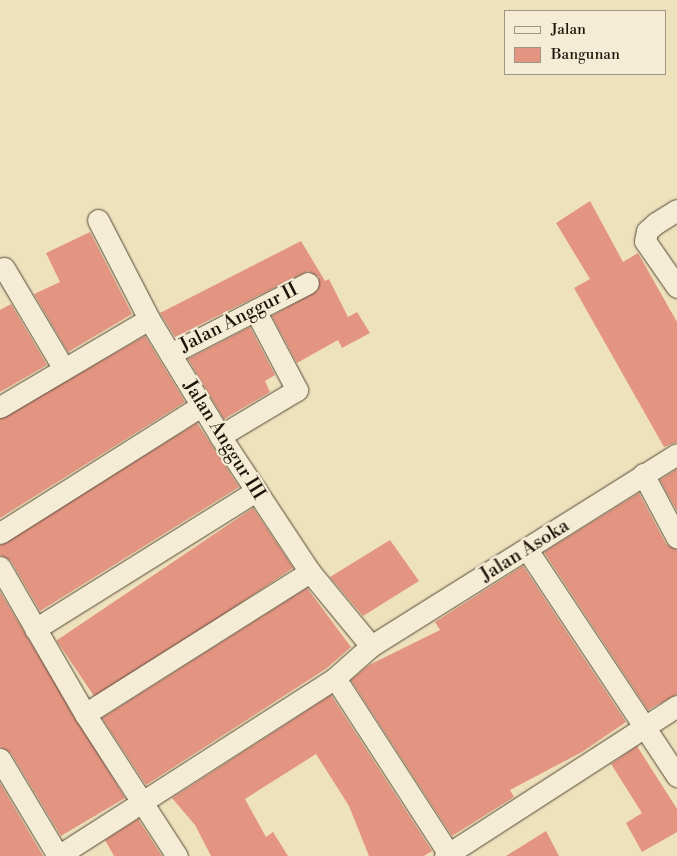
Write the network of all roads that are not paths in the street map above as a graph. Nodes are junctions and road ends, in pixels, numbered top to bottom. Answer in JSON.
{"nodes":[{"id":1,"x":677,"y":210,"type":"edge"},
{"id":2,"x":98,"y":220,"type":"dead end"},
{"id":3,"x":4,"y":268,"type":"dead end"},
{"id":4,"x":308,"y":283,"type":"dead end"},
{"id":5,"x":677,"y":287,"type":"edge"},
{"id":6,"x":255,"y":310,"type":"junction"},
{"id":7,"x":149,"y":319,"type":"junction"},
{"id":8,"x":170,"y":354,"type":"junction"},
{"id":9,"x":64,"y":370,"type":"junction"},
{"id":10,"x":200,"y":406,"type":"junction"},
{"id":11,"x":0,"y":407,"type":"edge"},
{"id":12,"x":220,"y":436,"type":"junction"},
{"id":13,"x":677,"y":454,"type":"edge"},
{"id":14,"x":643,"y":474,"type":"junction"},
{"id":15,"x":256,"y":492,"type":"junction"},
{"id":16,"x":0,"y":533,"type":"edge"},
{"id":17,"x":677,"y":538,"type":"edge"},
{"id":18,"x":528,"y":551,"type":"junction"},
{"id":19,"x":0,"y":567,"type":"edge"},
{"id":20,"x":310,"y":572,"type":"junction"},
{"id":21,"x":35,"y":629,"type":"junction"},
{"id":22,"x":371,"y":646,"type":"junction"},
{"id":23,"x":335,"y":678,"type":"junction"},
{"id":24,"x":677,"y":706,"type":"edge"},
{"id":25,"x":84,"y":714,"type":"junction"},
{"id":26,"x":644,"y":726,"type":"junction"},
{"id":27,"x":0,"y":759,"type":"edge"},
{"id":28,"x":677,"y":776,"type":"edge"},
{"id":29,"x":141,"y":801,"type":"junction"},
{"id":30,"x":446,"y":855,"type":"edge"},
{"id":31,"x":58,"y":856,"type":"edge"},
{"id":32,"x":177,"y":856,"type":"edge"}],
"edges":[{"from":1,"to":5,"type":"street"},
{"from":2,"to":7,"type":"street","name":"Jalan Anggur III"},
{"from":3,"to":9,"type":"street"},
{"from":4,"to":6,"type":"street","name":"Jalan Anggur II"},
{"from":6,"to":8,"type":"street","name":"Jalan Anggur II"},
{"from":6,"to":12,"type":"street"},
{"from":7,"to":8,"type":"street","name":"Jalan Anggur III"},
{"from":7,"to":9,"type":"street"},
{"from":8,"to":10,"type":"street","name":"Jalan Anggur III"},
{"from":9,"to":11,"type":"street"},
{"from":10,"to":12,"type":"street","name":"Jalan Anggur III"},
{"from":10,"to":16,"type":"street"},
{"from":12,"to":15,"type":"street","name":"Jalan Anggur III"},
{"from":13,"to":14,"type":"street","name":"Jalan Asoka"},
{"from":14,"to":17,"type":"street"},
{"from":14,"to":18,"type":"street","name":"Jalan Asoka"},
{"from":15,"to":20,"type":"street","name":"Jalan Anggur III"},
{"from":15,"to":21,"type":"street"},
{"from":18,"to":22,"type":"street","name":"Jalan Asoka"},
{"from":18,"to":26,"type":"street"},
{"from":19,"to":21,"type":"street"},
{"from":20,"to":22,"type":"street","name":"Jalan Anggur III"},
{"from":20,"to":25,"type":"street"},
{"from":21,"to":25,"type":"street"},
{"from":22,"to":23,"type":"street","name":"Jalan Asoka"},
{"from":23,"to":29,"type":"street","name":"Jalan Asoka"},
{"from":23,"to":30,"type":"street"},
{"from":24,"to":26,"type":"street"},
{"from":25,"to":29,"type":"street"},
{"from":26,"to":28,"type":"street"},
{"from":26,"to":30,"type":"street"},
{"from":27,"to":31,"type":"street"},
{"from":29,"to":31,"type":"street","name":"Jalan Asoka"},
{"from":29,"to":32,"type":"street"}]}
